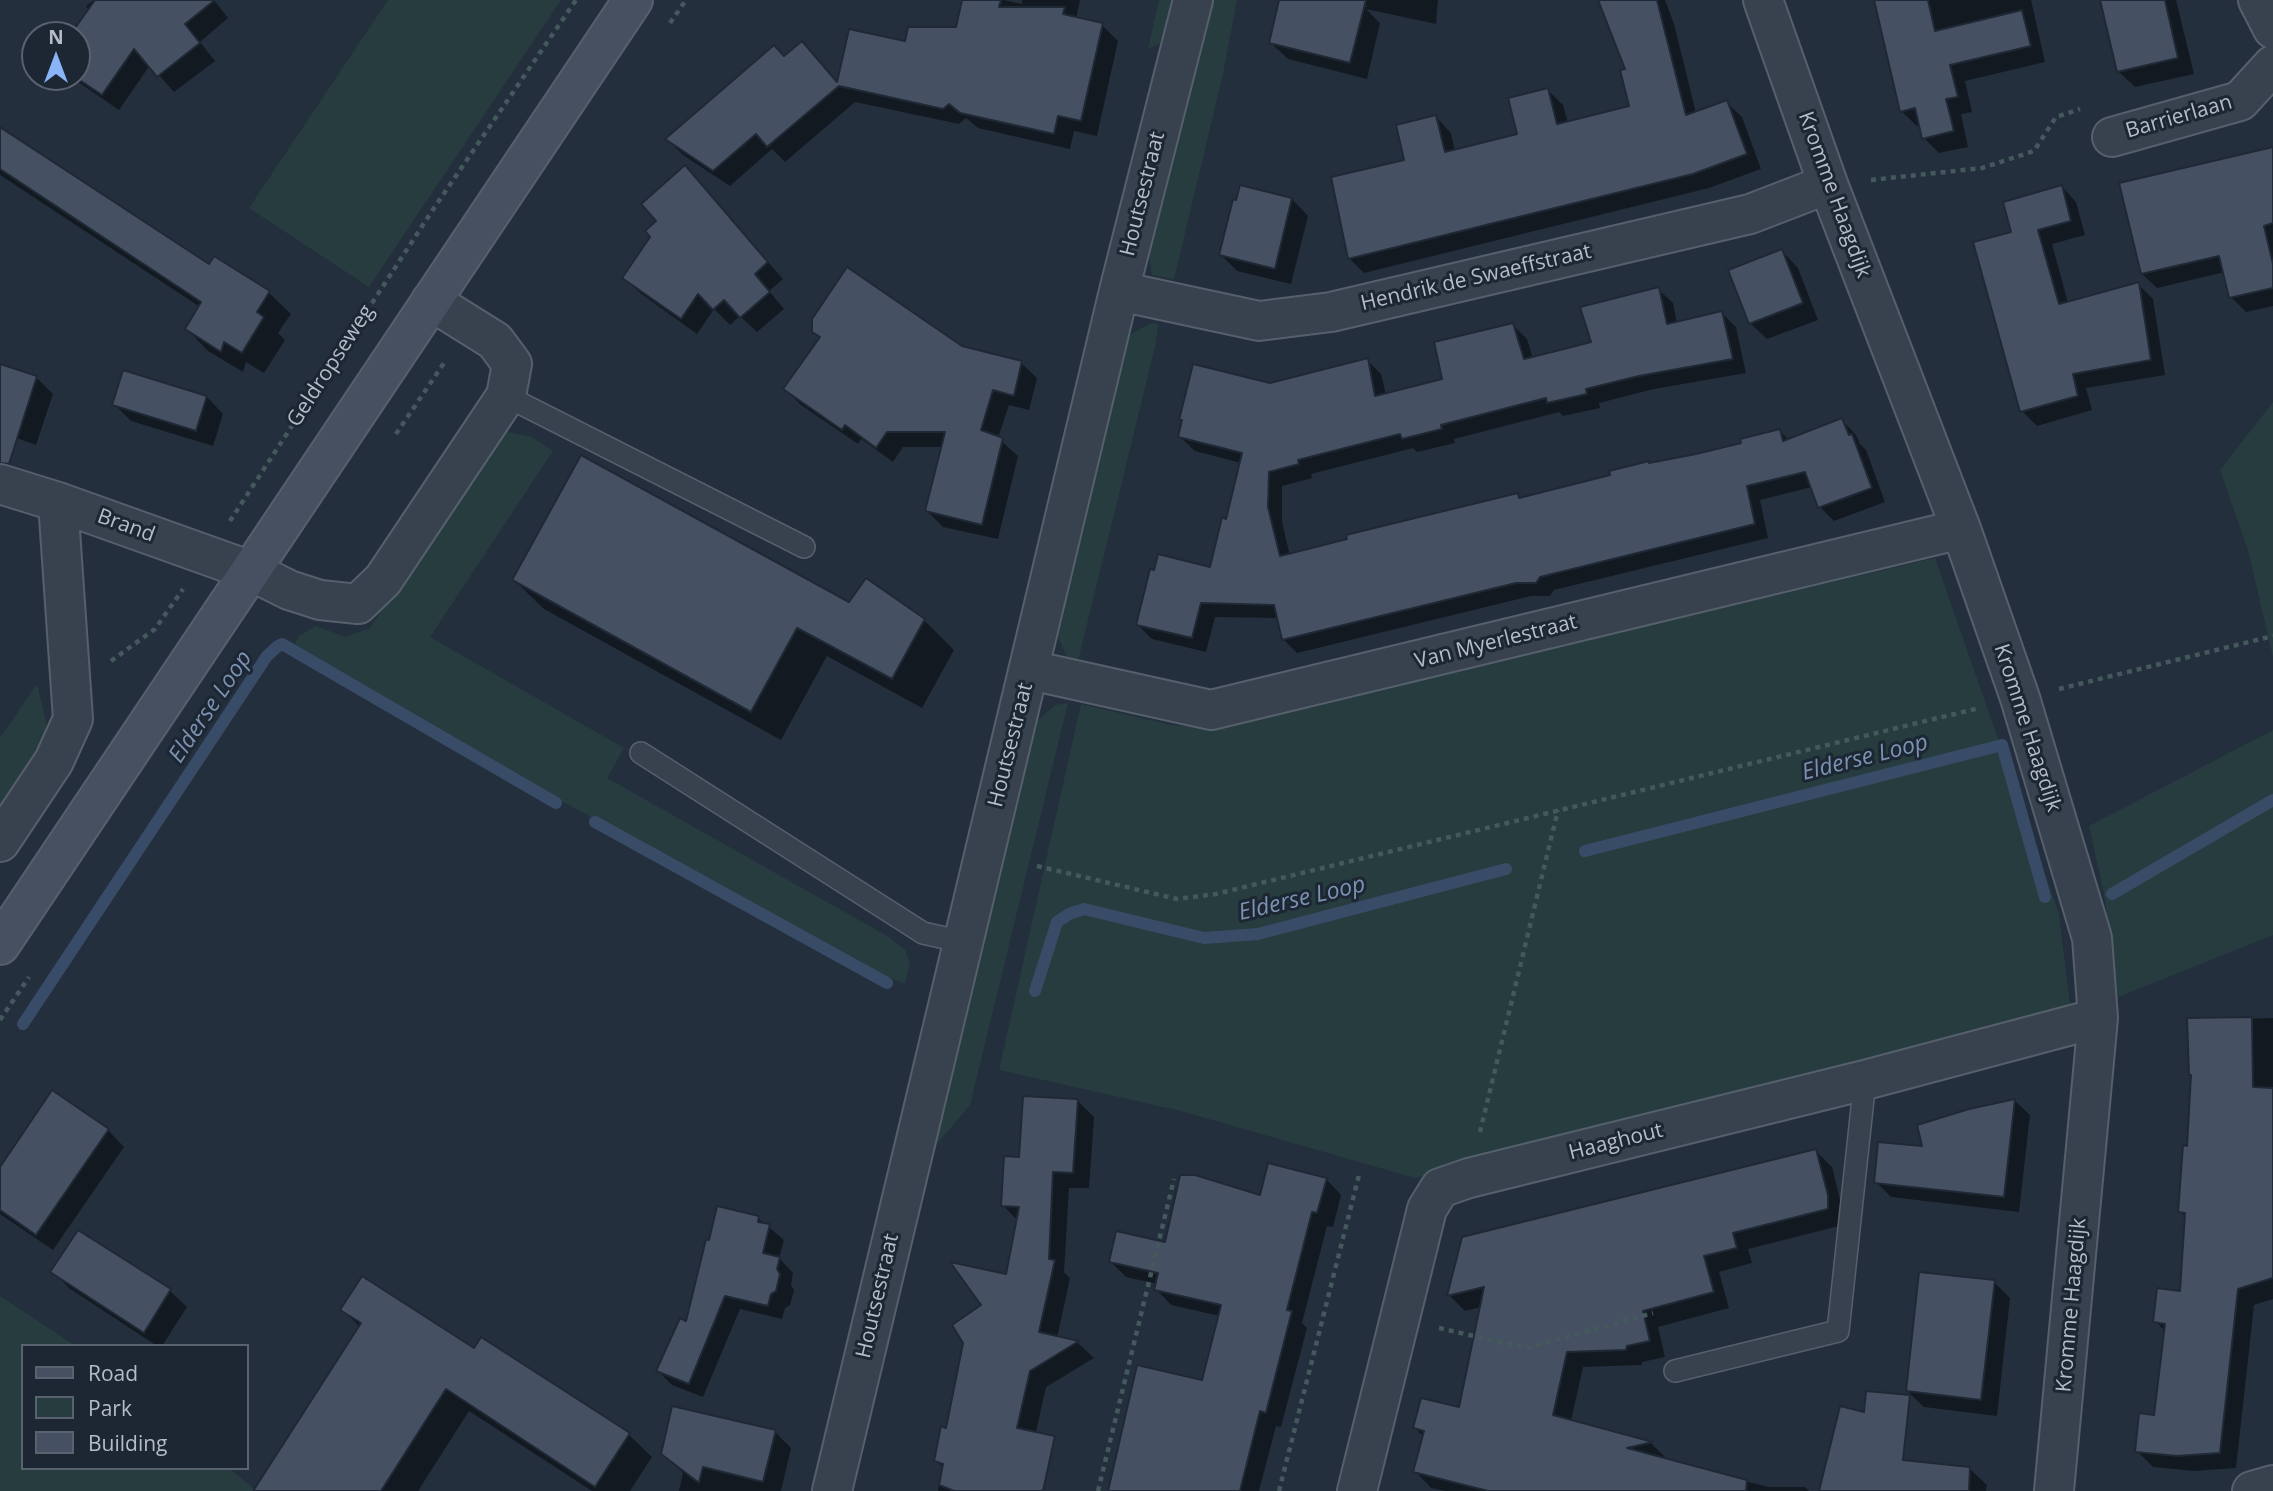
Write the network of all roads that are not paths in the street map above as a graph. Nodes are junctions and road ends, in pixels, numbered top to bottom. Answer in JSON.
{"nodes":[{"id":1,"x":633,"y":0,"type":"edge"},
{"id":2,"x":1193,"y":0,"type":"edge"},
{"id":3,"x":1763,"y":0,"type":"edge"},
{"id":4,"x":2258,"y":0,"type":"edge"},
{"id":5,"x":2273,"y":29,"type":"edge"},
{"id":6,"x":2273,"y":65,"type":"edge"},
{"id":7,"x":2112,"y":137,"type":"road end"},
{"id":8,"x":1828,"y":184,"type":"junction"},
{"id":9,"x":1119,"y":291,"type":"junction"},
{"id":10,"x":431,"y":301,"type":"junction"},
{"id":11,"x":506,"y":396,"type":"junction"},
{"id":12,"x":0,"y":484,"type":"edge"},
{"id":13,"x":58,"y":502,"type":"junction"},
{"id":14,"x":1962,"y":529,"type":"junction"},
{"id":15,"x":804,"y":547,"type":"dead end"},
{"id":16,"x":251,"y":571,"type":"junction"},
{"id":17,"x":1030,"y":670,"type":"junction"},
{"id":18,"x":641,"y":753,"type":"dead end"},
{"id":19,"x":0,"y":842,"type":"edge"},
{"id":20,"x":963,"y":942,"type":"junction"},
{"id":21,"x":0,"y":945,"type":"edge"},
{"id":22,"x":2098,"y":1018,"type":"junction"},
{"id":23,"x":1865,"y":1080,"type":"junction"},
{"id":24,"x":1675,"y":1371,"type":"dead end"},
{"id":25,"x":2273,"y":1485,"type":"edge"},
{"id":26,"x":832,"y":1491,"type":"edge"},
{"id":27,"x":1357,"y":1491,"type":"edge"},
{"id":28,"x":2054,"y":1491,"type":"edge"},
{"id":29,"x":2252,"y":1491,"type":"edge"}],
"edges":[{"from":1,"to":10,"type":"main road"},
{"from":2,"to":9,"type":"street","name":"Houtsestraat"},
{"from":3,"to":8,"type":"street","name":"Kromme Haagdijk"},
{"from":4,"to":5,"type":"street"},
{"from":6,"to":7,"type":"street","name":"Barrierlaan"},
{"from":8,"to":9,"type":"street","name":"Hendrik de Swaeffstraat"},
{"from":8,"to":14,"type":"street","name":"Kromme Haagdijk"},
{"from":9,"to":17,"type":"street","name":"Houtsestraat"},
{"from":10,"to":11,"type":"street"},
{"from":10,"to":16,"type":"main road"},
{"from":11,"to":15,"type":"lane"},
{"from":11,"to":16,"type":"street"},
{"from":12,"to":13,"type":"street","name":"Brand"},
{"from":13,"to":16,"type":"street","name":"Brand"},
{"from":13,"to":19,"type":"street"},
{"from":14,"to":17,"type":"street","name":"Van Myerlestraat"},
{"from":14,"to":22,"type":"street","name":"Kromme Haagdijk"},
{"from":16,"to":21,"type":"main road"},
{"from":17,"to":20,"type":"street","name":"Houtsestraat"},
{"from":18,"to":20,"type":"lane"},
{"from":20,"to":26,"type":"street","name":"Houtsestraat"},
{"from":22,"to":23,"type":"street","name":"Haaghout"},
{"from":22,"to":28,"type":"street","name":"Kromme Haagdijk"},
{"from":23,"to":24,"type":"lane"},
{"from":23,"to":27,"type":"street","name":"Haaghout"},
{"from":25,"to":29,"type":"street"}]}
